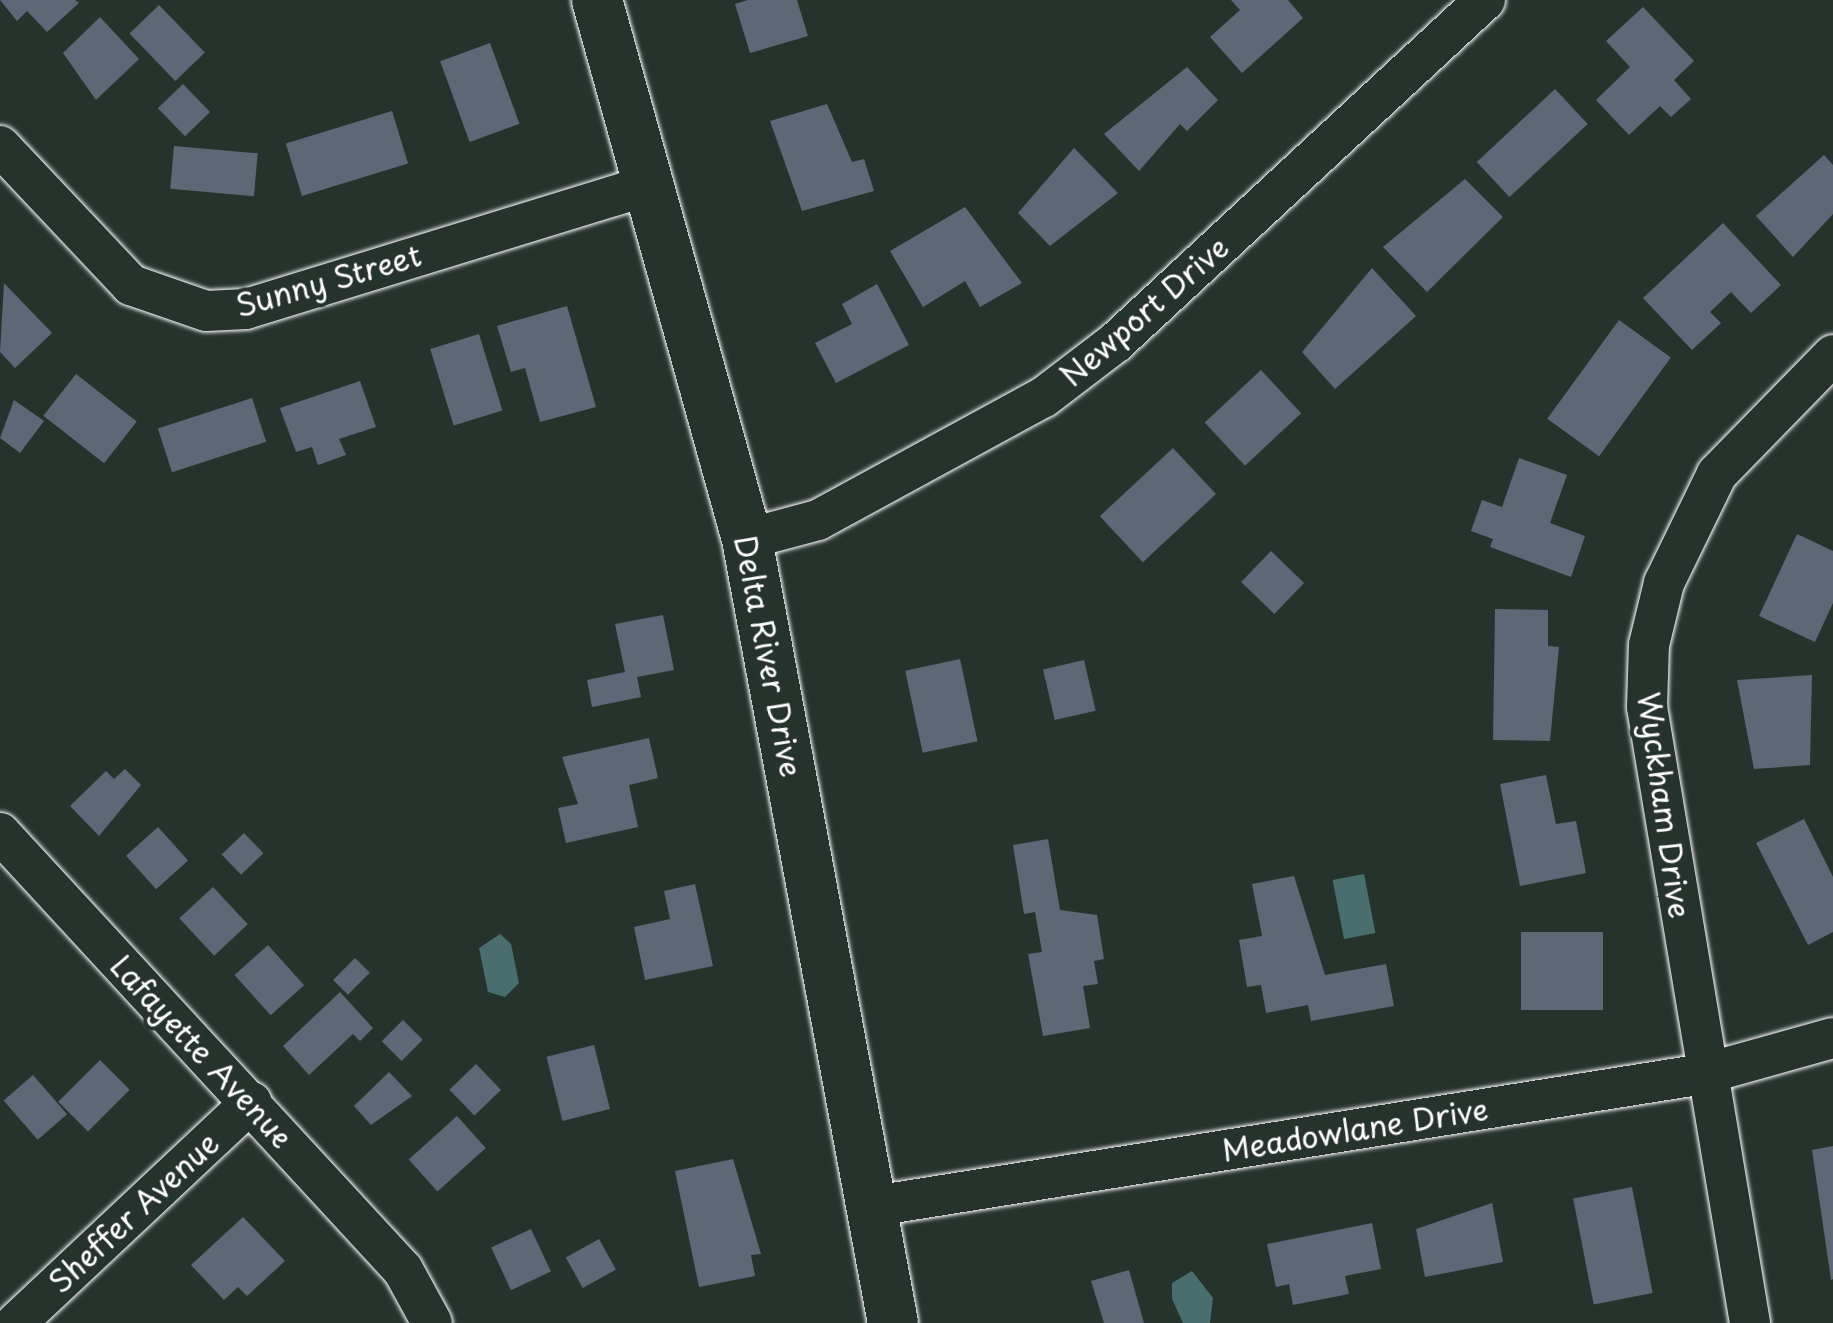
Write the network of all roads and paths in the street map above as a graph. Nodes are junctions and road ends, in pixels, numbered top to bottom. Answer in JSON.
{"nodes":[{"id":1,"x":597,"y":0,"type":"edge"},
{"id":2,"x":1485,"y":0,"type":"edge"},
{"id":3,"x":0,"y":146,"type":"edge"},
{"id":4,"x":652,"y":184,"type":"junction"},
{"id":5,"x":1833,"y":355,"type":"edge"},
{"id":6,"x":747,"y":539,"type":"junction"},
{"id":7,"x":0,"y":833,"type":"edge"},
{"id":8,"x":1833,"y":1038,"type":"edge"},
{"id":9,"x":1704,"y":1074,"type":"junction"},
{"id":10,"x":250,"y":1102,"type":"junction"},
{"id":11,"x":874,"y":1206,"type":"junction"},
{"id":12,"x":16,"y":1323,"type":"edge"},
{"id":13,"x":432,"y":1323,"type":"edge"},
{"id":14,"x":893,"y":1323,"type":"edge"},
{"id":15,"x":1750,"y":1323,"type":"edge"}],
"edges":[{"from":1,"to":4,"type":"street","name":"Delta River Drive"},
{"from":2,"to":6,"type":"street","name":"Newport Drive"},
{"from":3,"to":4,"type":"street","name":"Sunny Street"},
{"from":4,"to":6,"type":"street","name":"Delta River Drive"},
{"from":5,"to":9,"type":"street","name":"Wyckham Drive"},
{"from":6,"to":11,"type":"street","name":"Delta River Drive"},
{"from":7,"to":10,"type":"street","name":"Lafayette Avenue"},
{"from":8,"to":9,"type":"street","name":"Meadowlane Drive"},
{"from":9,"to":11,"type":"street","name":"Meadowlane Drive"},
{"from":9,"to":15,"type":"street","name":"Wyckham Drive"},
{"from":10,"to":12,"type":"street","name":"Sheffer Avenue"},
{"from":10,"to":13,"type":"street","name":"Lafayette Avenue"},
{"from":11,"to":14,"type":"street","name":"Delta River Drive"}]}
